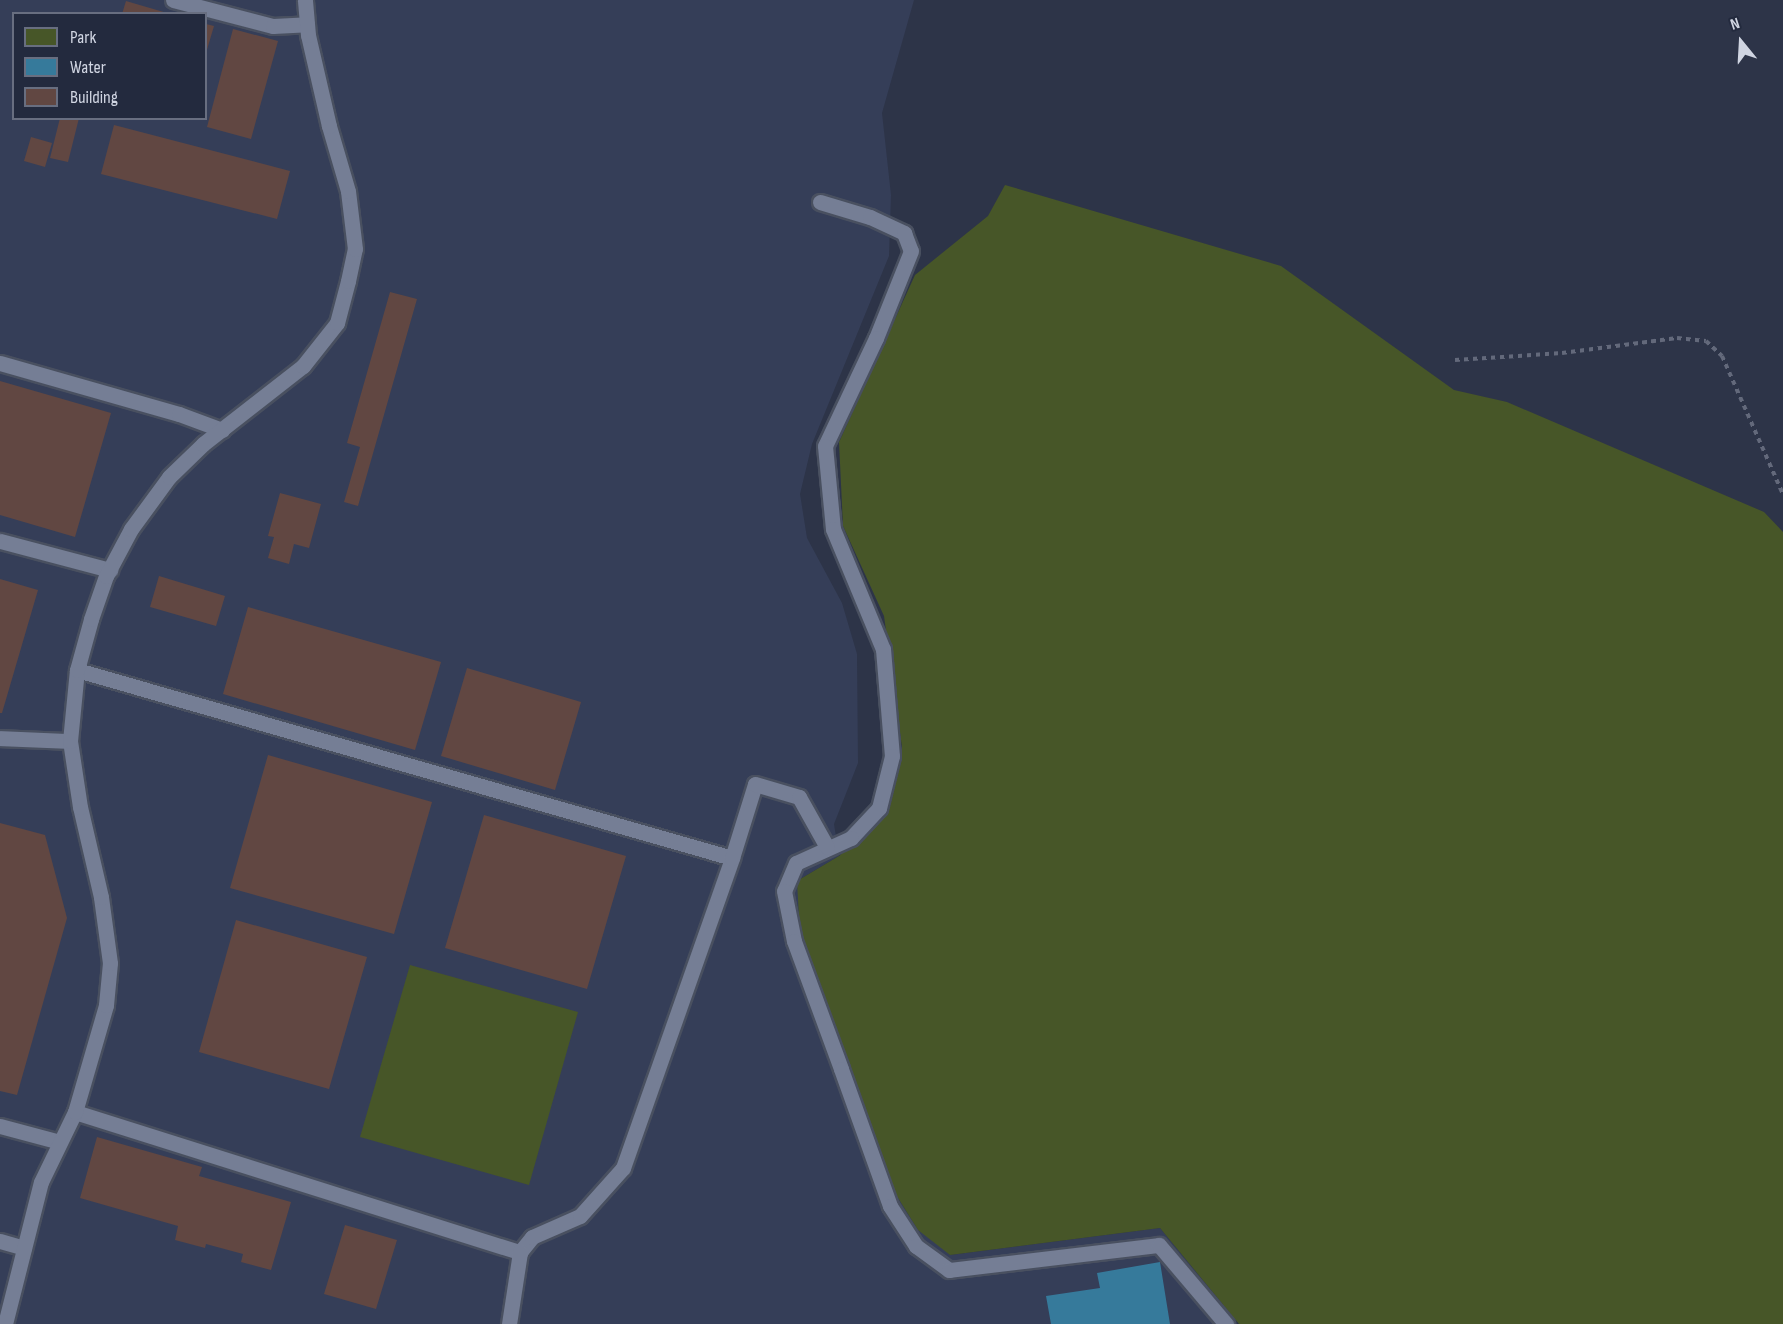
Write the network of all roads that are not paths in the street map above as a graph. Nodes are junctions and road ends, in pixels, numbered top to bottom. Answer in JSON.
{"nodes":[{"id":1,"x":173,"y":0,"type":"edge"},
{"id":2,"x":305,"y":0,"type":"edge"},
{"id":3,"x":307,"y":24,"type":"junction"},
{"id":4,"x":820,"y":202,"type":"dead end"},
{"id":5,"x":0,"y":363,"type":"edge"},
{"id":6,"x":222,"y":430,"type":"junction"},
{"id":7,"x":0,"y":541,"type":"edge"},
{"id":8,"x":110,"y":570,"type":"junction"},
{"id":9,"x":78,"y":670,"type":"junction"},
{"id":10,"x":0,"y":738,"type":"edge"},
{"id":11,"x":70,"y":741,"type":"junction"},
{"id":12,"x":827,"y":847,"type":"junction"},
{"id":13,"x":732,"y":858,"type":"junction"},
{"id":14,"x":75,"y":1112,"type":"junction"},
{"id":15,"x":0,"y":1126,"type":"edge"},
{"id":16,"x":60,"y":1142,"type":"junction"},
{"id":17,"x":0,"y":1241,"type":"edge"},
{"id":18,"x":24,"y":1248,"type":"junction"},
{"id":19,"x":520,"y":1252,"type":"junction"},
{"id":20,"x":5,"y":1324,"type":"edge"},
{"id":21,"x":509,"y":1324,"type":"edge"},
{"id":22,"x":1226,"y":1324,"type":"edge"}],
"edges":[{"from":1,"to":3,"type":"lane"},
{"from":2,"to":3,"type":"lane"},
{"from":3,"to":6,"type":"lane"},
{"from":4,"to":12,"type":"lane"},
{"from":5,"to":6,"type":"lane"},
{"from":6,"to":8,"type":"lane"},
{"from":7,"to":8,"type":"lane"},
{"from":8,"to":9,"type":"lane"},
{"from":9,"to":11,"type":"lane"},
{"from":9,"to":13,"type":"lane"},
{"from":10,"to":11,"type":"lane"},
{"from":11,"to":14,"type":"lane"},
{"from":12,"to":13,"type":"lane"},
{"from":12,"to":22,"type":"lane"},
{"from":13,"to":19,"type":"lane"},
{"from":14,"to":16,"type":"lane"},
{"from":14,"to":19,"type":"lane"},
{"from":15,"to":16,"type":"lane"},
{"from":16,"to":18,"type":"lane"},
{"from":17,"to":18,"type":"lane"},
{"from":18,"to":20,"type":"lane"},
{"from":19,"to":21,"type":"lane"}]}
